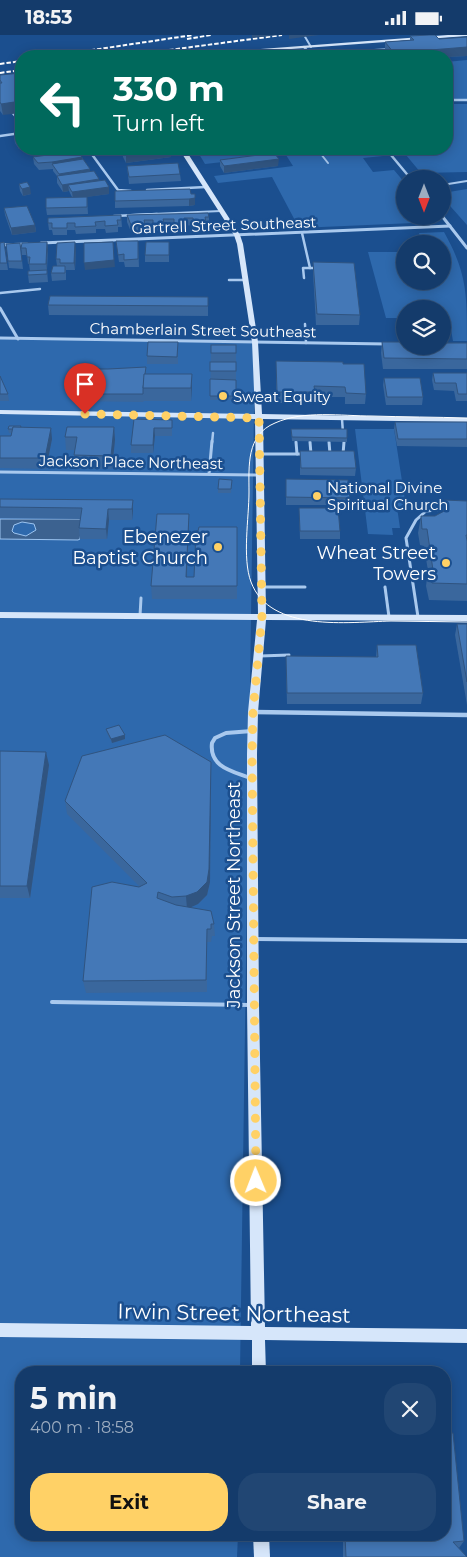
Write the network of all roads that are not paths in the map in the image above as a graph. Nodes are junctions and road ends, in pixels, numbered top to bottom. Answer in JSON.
{"nodes":[{"id":1,"x":304,"y":35,"type":"edge"},
{"id":2,"x":467,"y":35,"type":"edge"},
{"id":3,"x":348,"y":44,"type":"junction"},
{"id":4,"x":304,"y":47,"type":"junction"},
{"id":5,"x":312,"y":47,"type":"junction"},
{"id":6,"x":394,"y":49,"type":"edge"},
{"id":7,"x":267,"y":50,"type":"edge"},
{"id":8,"x":307,"y":50,"type":"edge"},
{"id":9,"x":353,"y":50,"type":"edge"},
{"id":10,"x":367,"y":50,"type":"edge"},
{"id":11,"x":453,"y":100,"type":"edge"},
{"id":12,"x":467,"y":100,"type":"edge"},
{"id":13,"x":5,"y":105,"type":"edge"},
{"id":14,"x":15,"y":116,"type":"edge"},
{"id":15,"x":15,"y":134,"type":"edge"},
{"id":16,"x":0,"y":137,"type":"edge"},
{"id":17,"x":92,"y":155,"type":"edge"},
{"id":18,"x":186,"y":155,"type":"edge"},
{"id":19,"x":322,"y":155,"type":"edge"},
{"id":20,"x":391,"y":155,"type":"edge"},
{"id":21,"x":328,"y":163,"type":"dead end"},
{"id":22,"x":404,"y":170,"type":"edge"},
{"id":23,"x":467,"y":181,"type":"edge"},
{"id":24,"x":451,"y":184,"type":"edge"},
{"id":25,"x":206,"y":187,"type":"junction"},
{"id":26,"x":135,"y":191,"type":"edge"},
{"id":27,"x":145,"y":191,"type":"edge"},
{"id":28,"x":221,"y":211,"type":"junction"},
{"id":29,"x":112,"y":216,"type":"edge"},
{"id":30,"x":450,"y":226,"type":"joint"},
{"id":31,"x":302,"y":233,"type":"junction"},
{"id":32,"x":237,"y":235,"type":"junction"},
{"id":33,"x":39,"y":243,"type":"edge"},
{"id":34,"x":29,"y":244,"type":"edge"},
{"id":35,"x":0,"y":245,"type":"edge"},
{"id":36,"x":467,"y":246,"type":"edge"},
{"id":37,"x":320,"y":267,"type":"edge"},
{"id":38,"x":310,"y":268,"type":"junction"},
{"id":39,"x":304,"y":278,"type":"dead end"},
{"id":40,"x":229,"y":280,"type":"dead end"},
{"id":41,"x":246,"y":280,"type":"junction"},
{"id":42,"x":40,"y":289,"type":"dead end"},
{"id":43,"x":0,"y":293,"type":"edge"},
{"id":44,"x":0,"y":308,"type":"edge"},
{"id":45,"x":306,"y":324,"type":"dead end"},
{"id":46,"x":0,"y":338,"type":"edge"},
{"id":47,"x":18,"y":339,"type":"junction"},
{"id":48,"x":255,"y":342,"type":"junction"},
{"id":49,"x":306,"y":343,"type":"junction"},
{"id":50,"x":390,"y":344,"type":"edge"},
{"id":51,"x":0,"y":412,"type":"edge"},
{"id":52,"x":259,"y":418,"type":"junction"},
{"id":53,"x":342,"y":419,"type":"junction"},
{"id":54,"x":467,"y":420,"type":"edge"},
{"id":55,"x":336,"y":430,"type":"edge"},
{"id":56,"x":213,"y":433,"type":"dead end"},
{"id":57,"x":296,"y":442,"type":"edge"},
{"id":58,"x":310,"y":442,"type":"edge"},
{"id":59,"x":330,"y":442,"type":"edge"},
{"id":60,"x":344,"y":442,"type":"edge"},
{"id":61,"x":261,"y":454,"type":"junction"},
{"id":62,"x":297,"y":454,"type":"junction"},
{"id":63,"x":311,"y":454,"type":"junction"},
{"id":64,"x":330,"y":454,"type":"junction"},
{"id":65,"x":0,"y":472,"type":"edge"},
{"id":66,"x":209,"y":474,"type":"junction"},
{"id":67,"x":261,"y":475,"type":"junction"},
{"id":68,"x":452,"y":509,"type":"edge"},
{"id":69,"x":262,"y":587,"type":"junction"},
{"id":70,"x":305,"y":587,"type":"dead end"},
{"id":71,"x":385,"y":587,"type":"dead end"},
{"id":72,"x":141,"y":598,"type":"dead end"},
{"id":73,"x":0,"y":615,"type":"edge"},
{"id":74,"x":140,"y":615,"type":"junction"},
{"id":75,"x":262,"y":616,"type":"junction"},
{"id":76,"x":389,"y":617,"type":"junction"},
{"id":77,"x":418,"y":617,"type":"junction"},
{"id":78,"x":467,"y":618,"type":"edge"},
{"id":79,"x":289,"y":655,"type":"edge"},
{"id":80,"x":257,"y":656,"type":"junction"},
{"id":81,"x":253,"y":712,"type":"junction"},
{"id":82,"x":467,"y":715,"type":"edge"},
{"id":83,"x":252,"y":731,"type":"junction"},
{"id":84,"x":252,"y":779,"type":"junction"},
{"id":85,"x":252,"y":939,"type":"junction"},
{"id":86,"x":467,"y":941,"type":"edge"},
{"id":87,"x":52,"y":1001,"type":"dead end"},
{"id":88,"x":253,"y":1005,"type":"junction"},
{"id":89,"x":0,"y":1331,"type":"edge"},
{"id":90,"x":258,"y":1334,"type":"junction"},
{"id":91,"x":467,"y":1336,"type":"edge"},
{"id":92,"x":259,"y":1366,"type":"edge"},
{"id":93,"x":262,"y":1541,"type":"edge"},
{"id":94,"x":262,"y":1557,"type":"edge"}],
"edges":[{"from":1,"to":5,"type":"lane"},
{"from":2,"to":3,"type":"street"},
{"from":3,"to":5,"type":"street"},
{"from":3,"to":9,"type":"lane"},
{"from":4,"to":5,"type":"street"},
{"from":4,"to":7,"type":"street"},
{"from":4,"to":8,"type":"street"},
{"from":6,"to":10,"type":"lane"},
{"from":11,"to":12,"type":"street"},
{"from":13,"to":14,"type":"lane"},
{"from":15,"to":16,"type":"street"},
{"from":17,"to":26,"type":"street"},
{"from":18,"to":25,"type":"street"},
{"from":19,"to":21,"type":"lane"},
{"from":20,"to":22,"type":"street"},
{"from":23,"to":24,"type":"lane"},
{"from":25,"to":27,"type":"street"},
{"from":25,"to":28,"type":"street"},
{"from":28,"to":29,"type":"lane"},
{"from":28,"to":32,"type":"street"},
{"from":30,"to":31,"type":"street","name":"Gartrell Street Southeast"},
{"from":30,"to":36,"type":"street"},
{"from":31,"to":32,"type":"street","name":"Gartrell Street Southeast"},
{"from":31,"to":38,"type":"lane"},
{"from":32,"to":33,"type":"street","name":"Gartrell Street Southeast"},
{"from":32,"to":41,"type":"street","name":"Jackson Street Northeast"},
{"from":34,"to":35,"type":"street"},
{"from":37,"to":38,"type":"lane"},
{"from":38,"to":39,"type":"lane"},
{"from":40,"to":41,"type":"lane"},
{"from":41,"to":48,"type":"street","name":"Jackson Street Northeast"},
{"from":42,"to":43,"type":"lane"},
{"from":44,"to":47,"type":"street"},
{"from":45,"to":49,"type":"lane"},
{"from":46,"to":47,"type":"street","name":"Chamberlain Street Southeast"},
{"from":47,"to":48,"type":"street","name":"Chamberlain Street Southeast"},
{"from":48,"to":49,"type":"street","name":"Chamberlain Street Southeast"},
{"from":48,"to":52,"type":"street","name":"Jackson Street Northeast"},
{"from":49,"to":50,"type":"street","name":"Chamberlain Street Southeast"},
{"from":51,"to":52,"type":"street"},
{"from":52,"to":53,"type":"street"},
{"from":52,"to":61,"type":"street","name":"Jackson Street Northeast"},
{"from":53,"to":54,"type":"street"},
{"from":53,"to":55,"type":"lane"},
{"from":56,"to":66,"type":"lane"},
{"from":57,"to":62,"type":"lane"},
{"from":58,"to":63,"type":"lane"},
{"from":59,"to":64,"type":"lane"},
{"from":60,"to":64,"type":"lane"},
{"from":61,"to":62,"type":"lane"},
{"from":61,"to":67,"type":"street","name":"Jackson Street Northeast"},
{"from":62,"to":63,"type":"lane"},
{"from":63,"to":64,"type":"lane"},
{"from":65,"to":66,"type":"lane","name":"Jackson Place Northeast"},
{"from":66,"to":67,"type":"lane","name":"Jackson Place Northeast"},
{"from":67,"to":69,"type":"street","name":"Jackson Street Northeast"},
{"from":68,"to":77,"type":"lane"},
{"from":69,"to":70,"type":"lane"},
{"from":69,"to":75,"type":"street","name":"Jackson Street Northeast"},
{"from":71,"to":76,"type":"lane"},
{"from":72,"to":74,"type":"lane"},
{"from":73,"to":74,"type":"street"},
{"from":74,"to":75,"type":"street"},
{"from":75,"to":76,"type":"street"},
{"from":75,"to":80,"type":"street","name":"Jackson Street Northeast"},
{"from":76,"to":77,"type":"street"},
{"from":77,"to":78,"type":"street"},
{"from":79,"to":80,"type":"lane"},
{"from":80,"to":81,"type":"street","name":"Jackson Street Northeast"},
{"from":81,"to":82,"type":"street"},
{"from":81,"to":83,"type":"street","name":"Jackson Street Northeast"},
{"from":83,"to":84,"type":"street","name":"Jackson Street Northeast"},
{"from":83,"to":84,"type":"lane"},
{"from":84,"to":85,"type":"street","name":"Jackson Street Northeast"},
{"from":85,"to":86,"type":"lane"},
{"from":85,"to":88,"type":"street","name":"Jackson Street Northeast"},
{"from":87,"to":88,"type":"lane"},
{"from":88,"to":90,"type":"street","name":"Jackson Street Northeast"},
{"from":89,"to":90,"type":"street","name":"Irwin Street Northeast"},
{"from":90,"to":91,"type":"street","name":"Irwin Street Northeast"},
{"from":90,"to":92,"type":"street","name":"Jackson Street Northeast"},
{"from":93,"to":94,"type":"street"}]}
